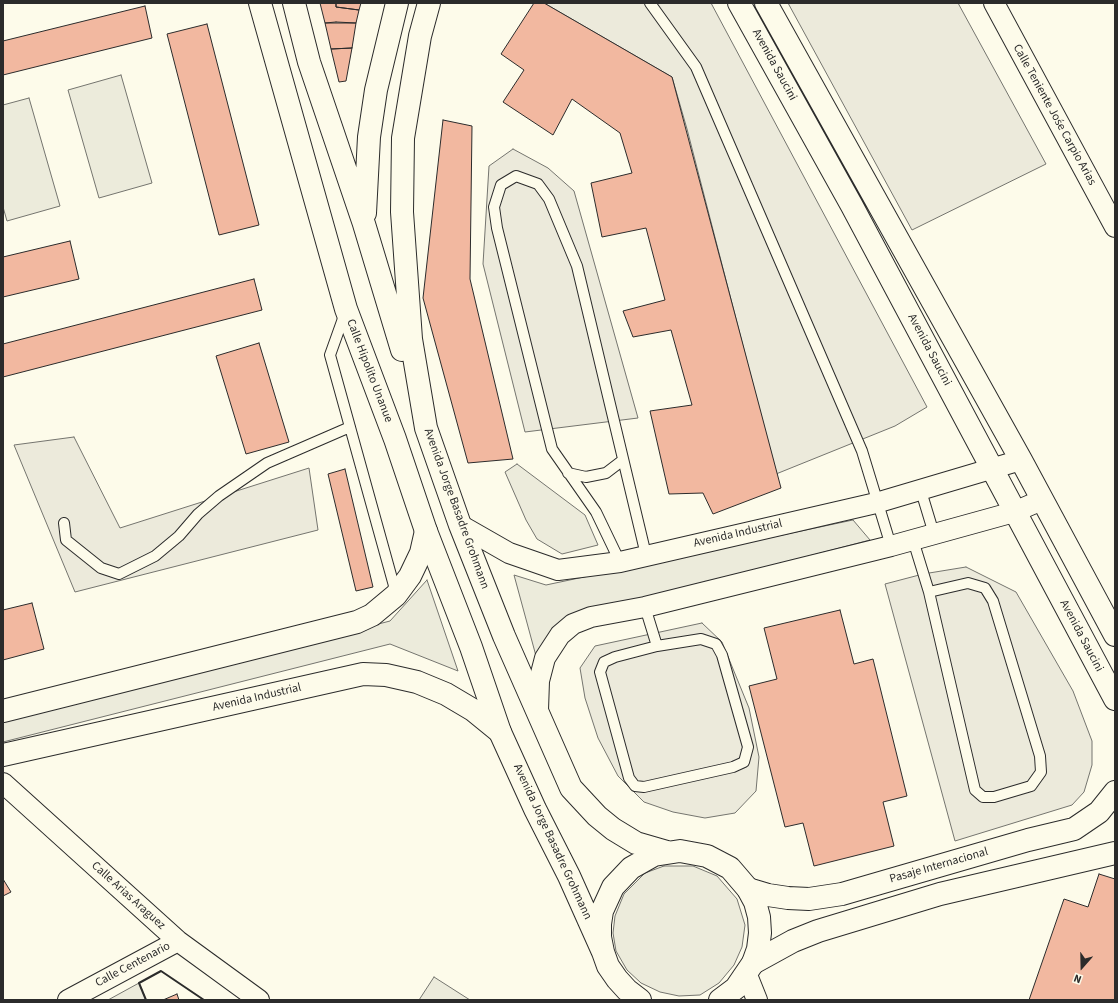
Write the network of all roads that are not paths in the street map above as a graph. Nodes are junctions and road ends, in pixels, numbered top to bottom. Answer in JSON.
{"nodes":[{"id":1,"x":260,"y":3,"type":"edge"},
{"id":2,"x":294,"y":3,"type":"edge"},
{"id":3,"x":397,"y":3,"type":"edge"},
{"id":4,"x":430,"y":3,"type":"edge"},
{"id":5,"x":650,"y":3,"type":"edge"},
{"id":6,"x":739,"y":3,"type":"edge"},
{"id":7,"x":766,"y":3,"type":"edge"},
{"id":8,"x":994,"y":3,"type":"edge"},
{"id":9,"x":848,"y":149,"type":"junction"},
{"id":10,"x":827,"y":160,"type":"junction"},
{"id":11,"x":874,"y":196,"type":"junction"},
{"id":12,"x":852,"y":206,"type":"junction"},
{"id":13,"x":364,"y":224,"type":"junction"},
{"id":14,"x":1115,"y":226,"type":"edge"},
{"id":15,"x":346,"y":309,"type":"junction"},
{"id":16,"x":350,"y":427,"type":"junction"},
{"id":17,"x":426,"y":428,"type":"junction"},
{"id":18,"x":623,"y":460,"type":"junction"},
{"id":19,"x":1021,"y":460,"type":"junction"},
{"id":20,"x":992,"y":470,"type":"junction"},
{"id":21,"x":568,"y":473,"type":"junction"},
{"id":22,"x":921,"y":491,"type":"junction"},
{"id":23,"x":1042,"y":500,"type":"junction"},
{"id":24,"x":876,"y":503,"type":"junction"},
{"id":25,"x":1014,"y":512,"type":"junction"},
{"id":26,"x":64,"y":523,"type":"dead end"},
{"id":27,"x":460,"y":525,"type":"junction"},
{"id":28,"x":426,"y":530,"type":"junction"},
{"id":29,"x":934,"y":534,"type":"junction"},
{"id":30,"x":913,"y":540,"type":"junction"},
{"id":31,"x":891,"y":546,"type":"junction"},
{"id":32,"x":646,"y":555,"type":"junction"},
{"id":33,"x":620,"y":562,"type":"junction"},
{"id":34,"x":929,"y":592,"type":"junction"},
{"id":35,"x":396,"y":595,"type":"junction"},
{"id":36,"x":645,"y":607,"type":"junction"},
{"id":37,"x":1115,"y":635,"type":"edge"},
{"id":38,"x":657,"y":646,"type":"junction"},
{"id":39,"x":1115,"y":699,"type":"edge"},
{"id":40,"x":538,"y":710,"type":"junction"},
{"id":41,"x":3,"y":712,"type":"edge"},
{"id":42,"x":500,"y":732,"type":"junction"},
{"id":43,"x":3,"y":755,"type":"edge"},
{"id":44,"x":3,"y":783,"type":"edge"},
{"id":45,"x":1115,"y":792,"type":"edge"},
{"id":46,"x":667,"y":852,"type":"junction"},
{"id":47,"x":1115,"y":853,"type":"edge"},
{"id":48,"x":748,"y":889,"type":"junction"},
{"id":49,"x":178,"y":941,"type":"junction"},
{"id":50,"x":603,"y":952,"type":"junction"},
{"id":51,"x":617,"y":979,"type":"junction"},
{"id":52,"x":739,"y":985,"type":"edge"},
{"id":53,"x":68,"y":1000,"type":"edge"},
{"id":54,"x":259,"y":1000,"type":"edge"},
{"id":55,"x":635,"y":1000,"type":"edge"},
{"id":56,"x":640,"y":1000,"type":"edge"},
{"id":57,"x":757,"y":1000,"type":"edge"}],
"edges":[{"from":1,"to":15,"type":"main road","name":"Calle Hipolito Unanue"},
{"from":2,"to":13,"type":"main road"},
{"from":3,"to":13,"type":"main road"},
{"from":4,"to":17,"type":"main road","name":"Avenida Jorge Basadre Grohmann"},
{"from":5,"to":24,"type":"lane"},
{"from":6,"to":10,"type":"main road","name":"Avenida Saucini"},
{"from":7,"to":9,"type":"main road","name":"Avenida Saucini"},
{"from":8,"to":14,"type":"street","name":"Calle Teniente Jośe Carpio Arias"},
{"from":9,"to":10,"type":"main road"},
{"from":9,"to":11,"type":"main road","name":"Avenida Saucini"},
{"from":10,"to":12,"type":"main road","name":"Avenida Saucini"},
{"from":11,"to":12,"type":"main road"},
{"from":11,"to":19,"type":"main road","name":"Avenida Saucini"},
{"from":12,"to":20,"type":"main road","name":"Avenida Saucini"},
{"from":13,"to":17,"type":"main road"},
{"from":15,"to":16,"type":"lane"},
{"from":15,"to":28,"type":"main road","name":"Calle Hipolito Unanue"},
{"from":16,"to":26,"type":"lane"},
{"from":16,"to":35,"type":"lane"},
{"from":17,"to":27,"type":"main road","name":"Avenida Jorge Basadre Grohmann"},
{"from":18,"to":21,"type":"lane"},
{"from":18,"to":21,"type":"lane"},
{"from":18,"to":32,"type":"lane"},
{"from":19,"to":20,"type":"street","name":"Avenida Industrial"},
{"from":19,"to":23,"type":"main road","name":"Avenida Saucini"},
{"from":20,"to":22,"type":"street","name":"Avenida Industrial"},
{"from":20,"to":25,"type":"main road","name":"Avenida Saucini"},
{"from":21,"to":33,"type":"lane"},
{"from":22,"to":24,"type":"street","name":"Avenida Industrial"},
{"from":22,"to":29,"type":"lane"},
{"from":23,"to":25,"type":"street"},
{"from":23,"to":37,"type":"main road","name":"Avenida Saucini"},
{"from":24,"to":31,"type":"lane"},
{"from":24,"to":32,"type":"street","name":"Avenida Industrial"},
{"from":25,"to":29,"type":"street"},
{"from":25,"to":39,"type":"main road","name":"Avenida Saucini"},
{"from":27,"to":33,"type":"street","name":"Avenida Industrial"},
{"from":27,"to":40,"type":"main road","name":"Avenida Jorge Basadre Grohmann"},
{"from":28,"to":35,"type":"main road"},
{"from":28,"to":42,"type":"main road","name":"Calle Hipolito Unanue"},
{"from":29,"to":30,"type":"street"},
{"from":30,"to":31,"type":"street"},
{"from":30,"to":34,"type":"lane"},
{"from":31,"to":36,"type":"street"},
{"from":32,"to":33,"type":"street","name":"Avenida Industrial"},
{"from":34,"to":34,"type":"lane"},
{"from":35,"to":41,"type":"main road"},
{"from":36,"to":38,"type":"lane"},
{"from":36,"to":40,"type":"street"},
{"from":38,"to":38,"type":"lane"},
{"from":40,"to":46,"type":"main road","name":"Avenida Jorge Basadre Grohmann"},
{"from":42,"to":43,"type":"main road","name":"Avenida Industrial"},
{"from":42,"to":50,"type":"main road","name":"Avenida Jorge Basadre Grohmann"},
{"from":44,"to":49,"type":"street","name":"Calle Arias Araguez"},
{"from":45,"to":48,"type":"main road","name":"Pasaje Internacional"},
{"from":46,"to":48,"type":"main road"},
{"from":46,"to":50,"type":"main road"},
{"from":47,"to":52,"type":"main road"},
{"from":48,"to":52,"type":"main road"},
{"from":49,"to":53,"type":"street","name":"Calle Centenario"},
{"from":49,"to":54,"type":"street","name":"Calle Arias Araguez"},
{"from":50,"to":51,"type":"main road","name":"Avenida Jorge Basadre Grohmann"},
{"from":51,"to":55,"type":"main road"},
{"from":51,"to":56,"type":"main road"},
{"from":52,"to":57,"type":"street"}]}
